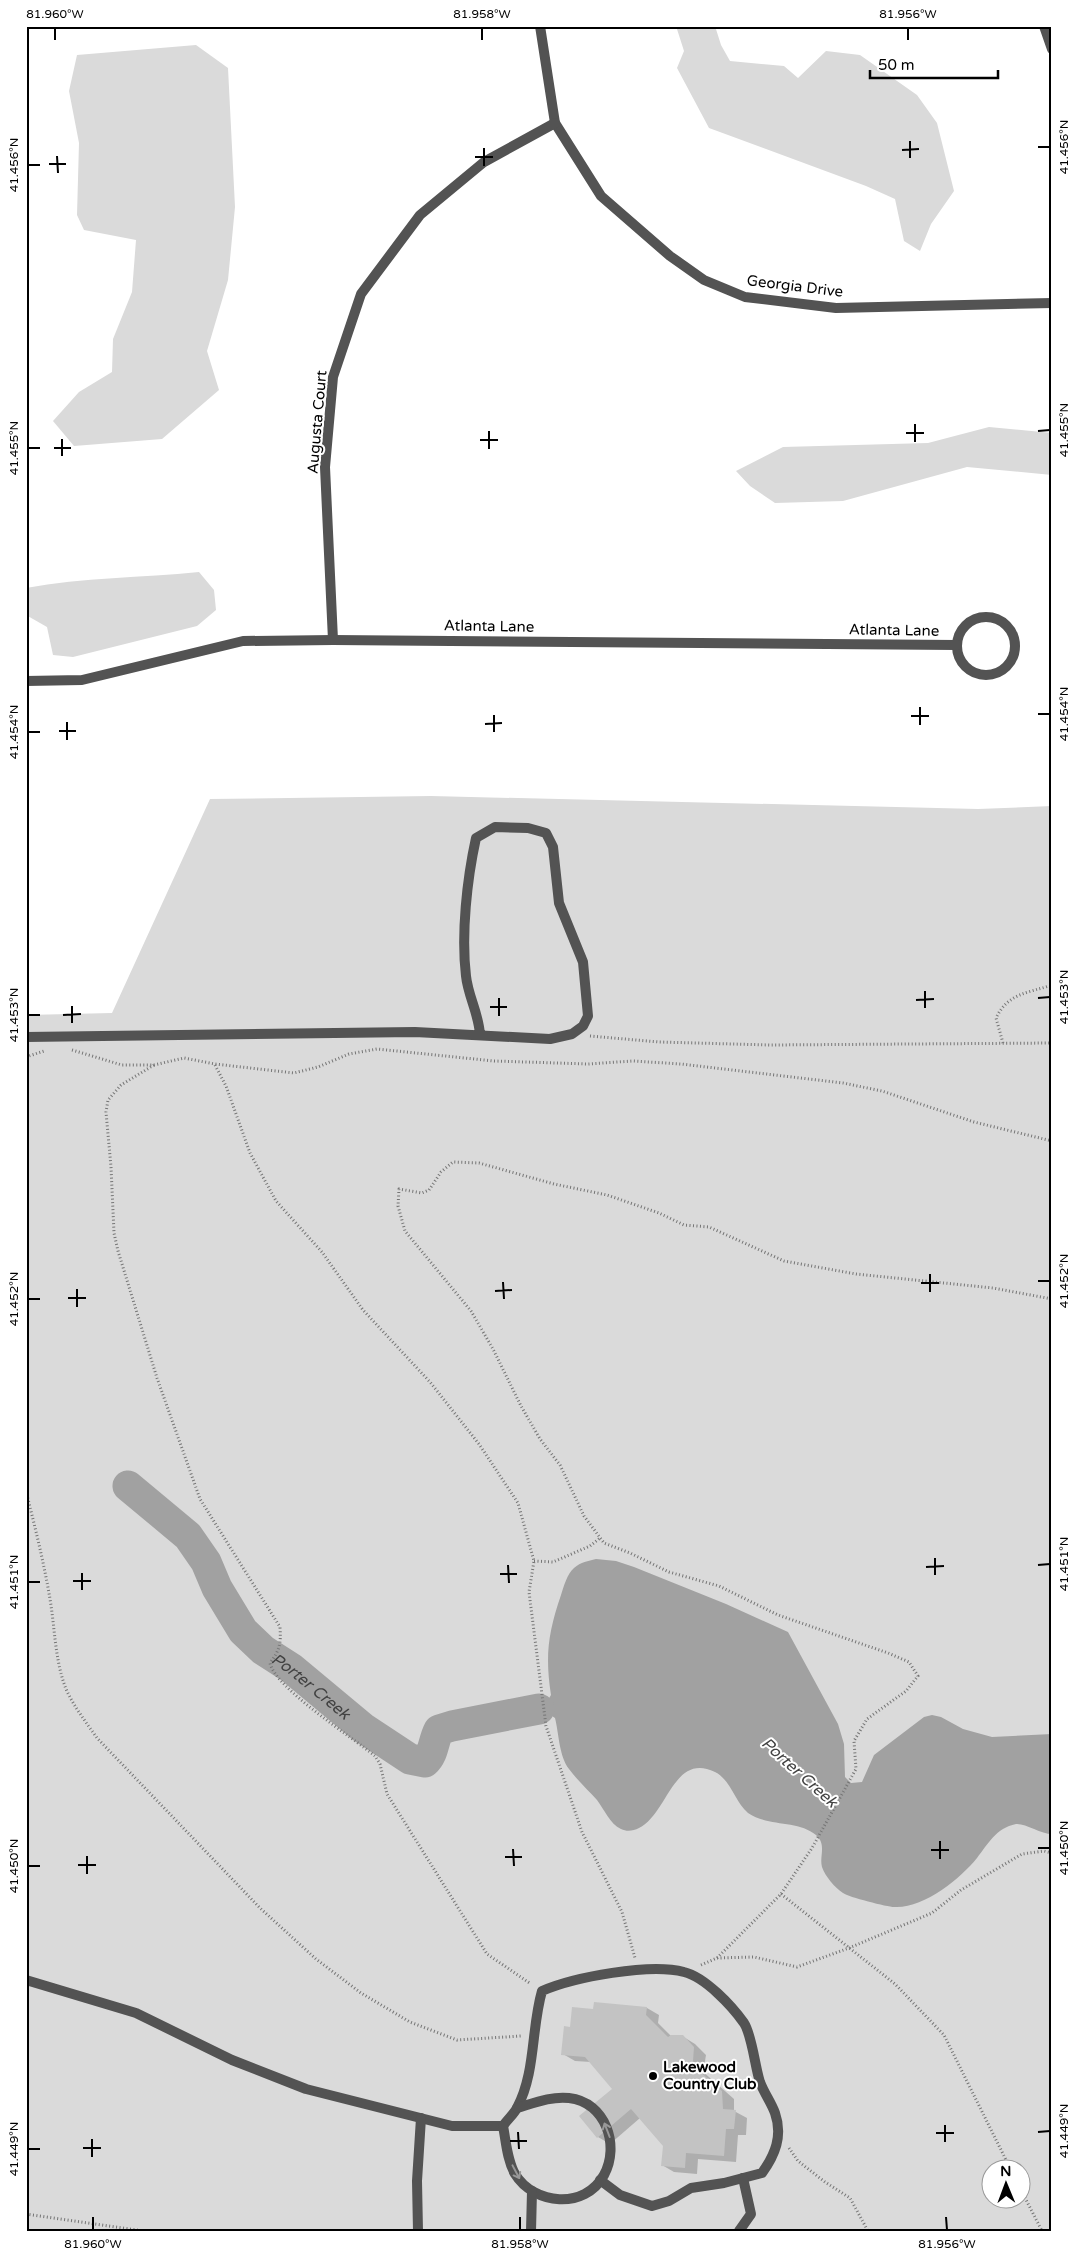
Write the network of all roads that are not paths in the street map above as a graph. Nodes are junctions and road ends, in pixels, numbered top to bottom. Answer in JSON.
{"nodes":[{"id":1,"x":540,"y":26,"type":"edge"},
{"id":2,"x":1044,"y":26,"type":"edge"},
{"id":3,"x":1052,"y":48,"type":"edge"},
{"id":4,"x":555,"y":123,"type":"junction"},
{"id":5,"x":1052,"y":303,"type":"edge"},
{"id":6,"x":333,"y":640,"type":"junction"},
{"id":7,"x":957,"y":645,"type":"junction"},
{"id":8,"x":26,"y":681,"type":"edge"},
{"id":9,"x":480,"y":1035,"type":"junction"},
{"id":10,"x":26,"y":1037,"type":"edge"},
{"id":11,"x":26,"y":1980,"type":"edge"},
{"id":12,"x":517,"y":2108,"type":"junction"},
{"id":13,"x":422,"y":2118,"type":"junction"},
{"id":14,"x":503,"y":2126,"type":"junction"},
{"id":15,"x":743,"y":2178,"type":"junction"},
{"id":16,"x":600,"y":2180,"type":"junction"},
{"id":17,"x":532,"y":2191,"type":"junction"},
{"id":18,"x":418,"y":2231,"type":"edge"},
{"id":19,"x":531,"y":2231,"type":"edge"},
{"id":20,"x":739,"y":2231,"type":"edge"}],
"edges":[{"from":1,"to":4,"type":"street","name":"Georgia Drive"},
{"from":2,"to":3,"type":"street"},
{"from":4,"to":5,"type":"street","name":"Georgia Drive"},
{"from":4,"to":6,"type":"street","name":"Augusta Court"},
{"from":6,"to":7,"type":"street","name":"Atlanta Lane"},
{"from":6,"to":8,"type":"street","name":"Atlanta Lane"},
{"from":7,"to":7,"type":"street","name":"Atlanta Lane"},
{"from":9,"to":9,"type":"street"},
{"from":9,"to":10,"type":"street"},
{"from":11,"to":13,"type":"street"},
{"from":12,"to":14,"type":"street"},
{"from":12,"to":15,"type":"street"},
{"from":16,"to":12,"type":"street","one_way":true},
{"from":13,"to":14,"type":"street"},
{"from":13,"to":18,"type":"street"},
{"from":14,"to":17,"type":"street","one_way":true},
{"from":15,"to":16,"type":"street"},
{"from":15,"to":20,"type":"street"},
{"from":16,"to":17,"type":"street"},
{"from":17,"to":19,"type":"street"}]}
